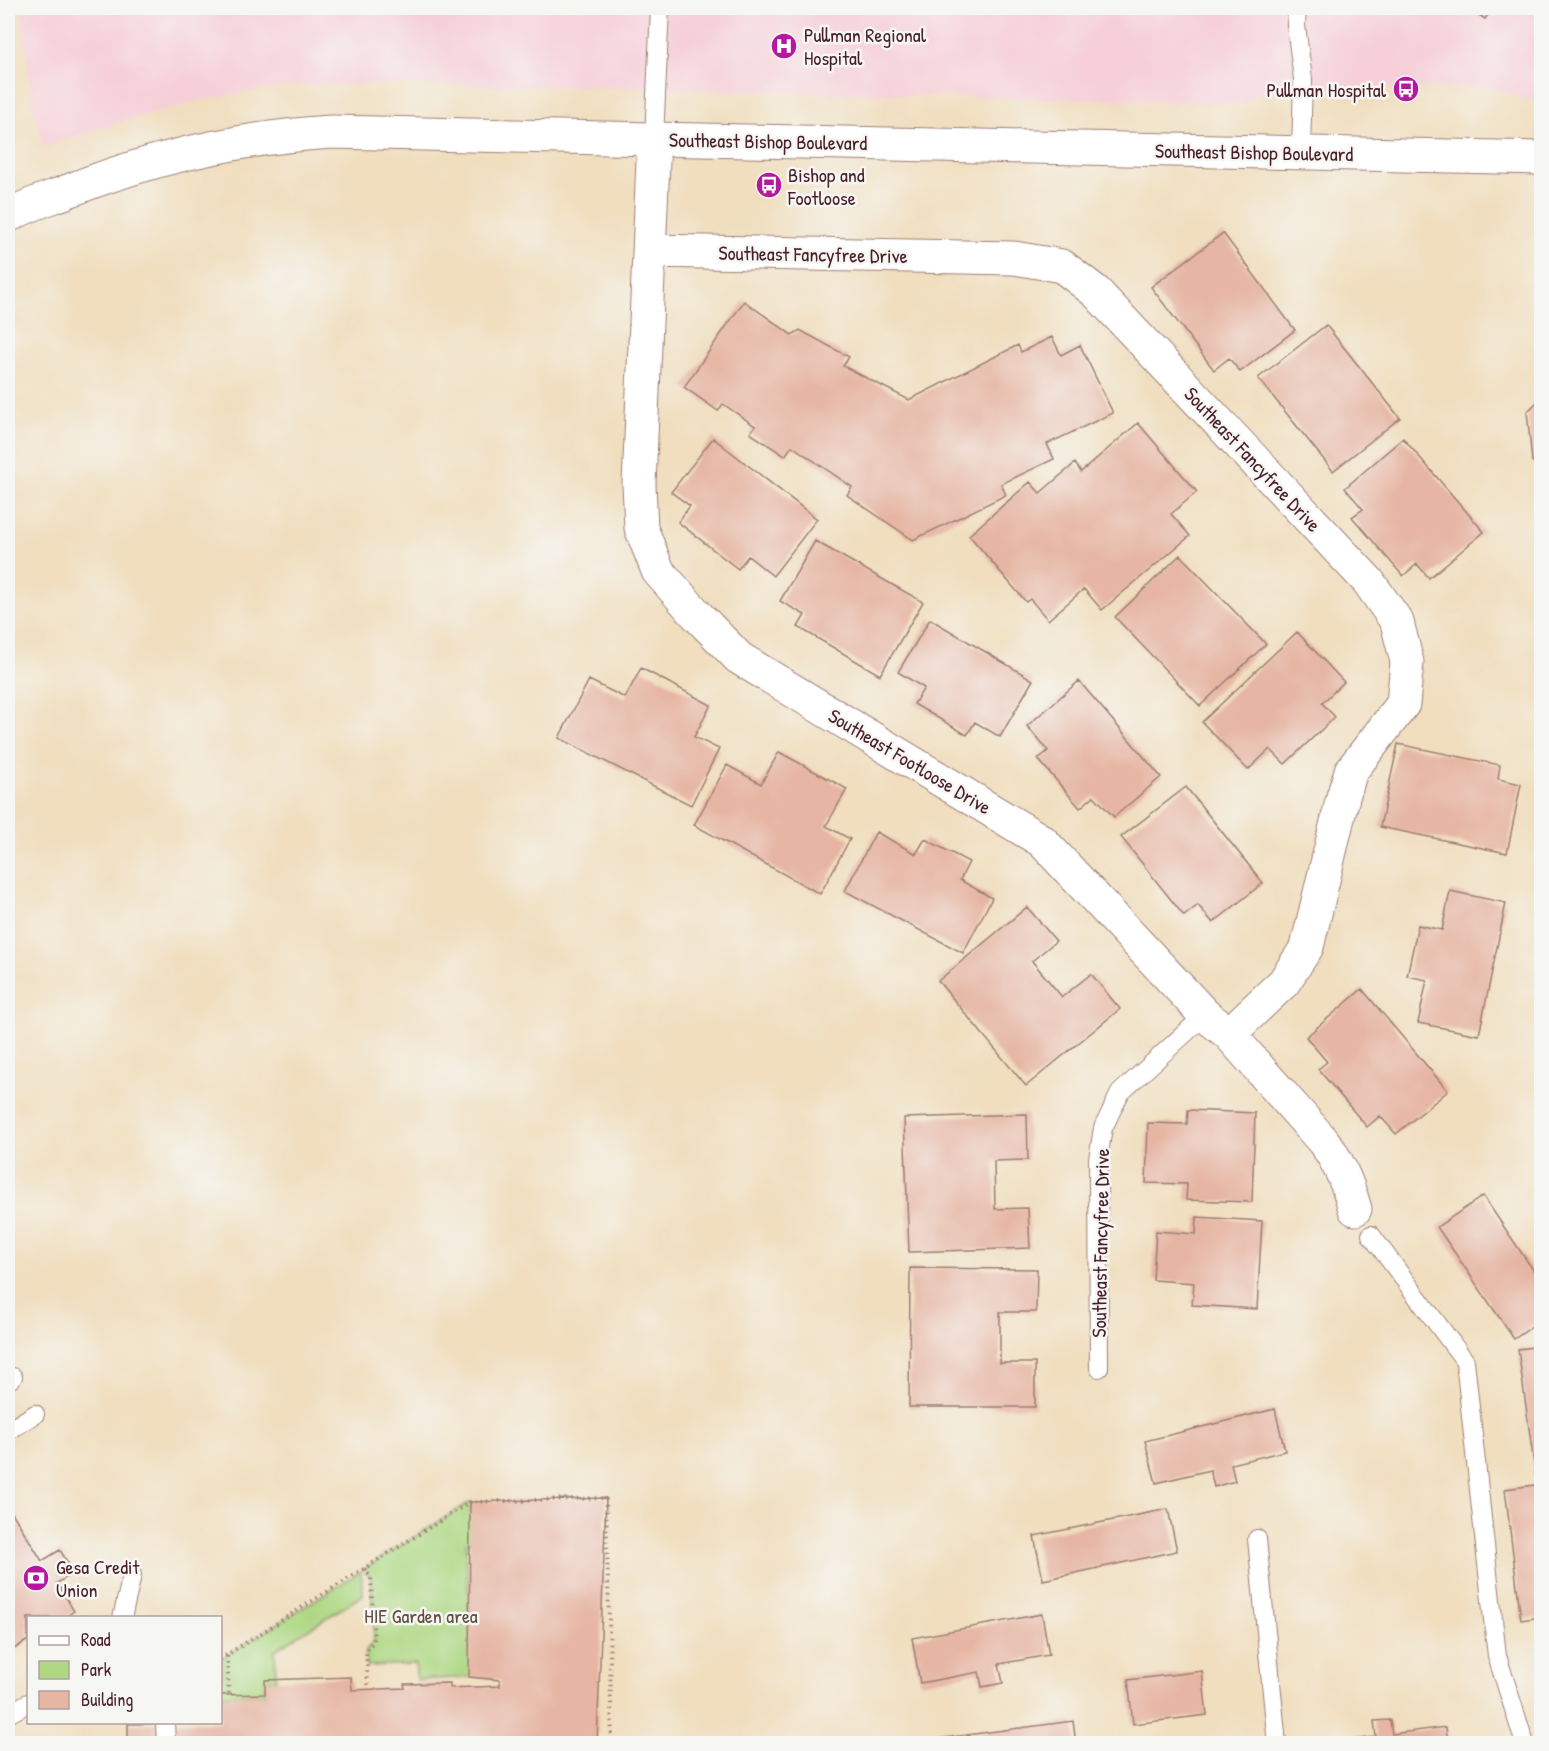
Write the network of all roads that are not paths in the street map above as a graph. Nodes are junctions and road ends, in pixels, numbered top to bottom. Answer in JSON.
{"nodes":[{"id":1,"x":660,"y":8,"type":"edge"},
{"id":2,"x":1297,"y":8,"type":"edge"},
{"id":3,"x":654,"y":138,"type":"junction"},
{"id":4,"x":1301,"y":153,"type":"junction"},
{"id":5,"x":1542,"y":158,"type":"edge"},
{"id":6,"x":10,"y":208,"type":"edge"},
{"id":7,"x":650,"y":251,"type":"junction"},
{"id":8,"x":1217,"y":1025,"type":"junction"},
{"id":9,"x":1363,"y":1222,"type":"joint"},
{"id":10,"x":1099,"y":1368,"type":"dead end"},
{"id":11,"x":35,"y":1414,"type":"dead end"},
{"id":12,"x":8,"y":1431,"type":"edge"},
{"id":13,"x":1257,"y":1539,"type":"dead end"},
{"id":14,"x":132,"y":1575,"type":"dead end"},
{"id":15,"x":122,"y":1616,"type":"edge"},
{"id":16,"x":27,"y":1704,"type":"edge"},
{"id":17,"x":8,"y":1714,"type":"edge"},
{"id":18,"x":165,"y":1724,"type":"edge"},
{"id":19,"x":166,"y":1743,"type":"edge"},
{"id":20,"x":1277,"y":1743,"type":"edge"},
{"id":21,"x":1525,"y":1743,"type":"edge"}],
"edges":[{"from":1,"to":3,"type":"lane"},
{"from":2,"to":4,"type":"lane"},
{"from":3,"to":4,"type":"street","name":"Southeast Bishop Boulevard"},
{"from":3,"to":6,"type":"street","name":"Southeast Bishop Boulevard"},
{"from":3,"to":7,"type":"street","name":"Southeast Footloose Drive"},
{"from":4,"to":5,"type":"street","name":"Southeast Bishop Boulevard"},
{"from":7,"to":8,"type":"street","name":"Southeast Footloose Drive"},
{"from":7,"to":8,"type":"street","name":"Southeast Fancyfree Drive"},
{"from":8,"to":9,"type":"street","name":"Southeast Footloose Drive"},
{"from":8,"to":10,"type":"lane","name":"Southeast Fancyfree Drive"},
{"from":9,"to":21,"type":"lane"},
{"from":11,"to":12,"type":"lane"},
{"from":13,"to":20,"type":"lane"},
{"from":14,"to":15,"type":"lane"},
{"from":16,"to":17,"type":"lane"},
{"from":18,"to":19,"type":"lane"}]}
